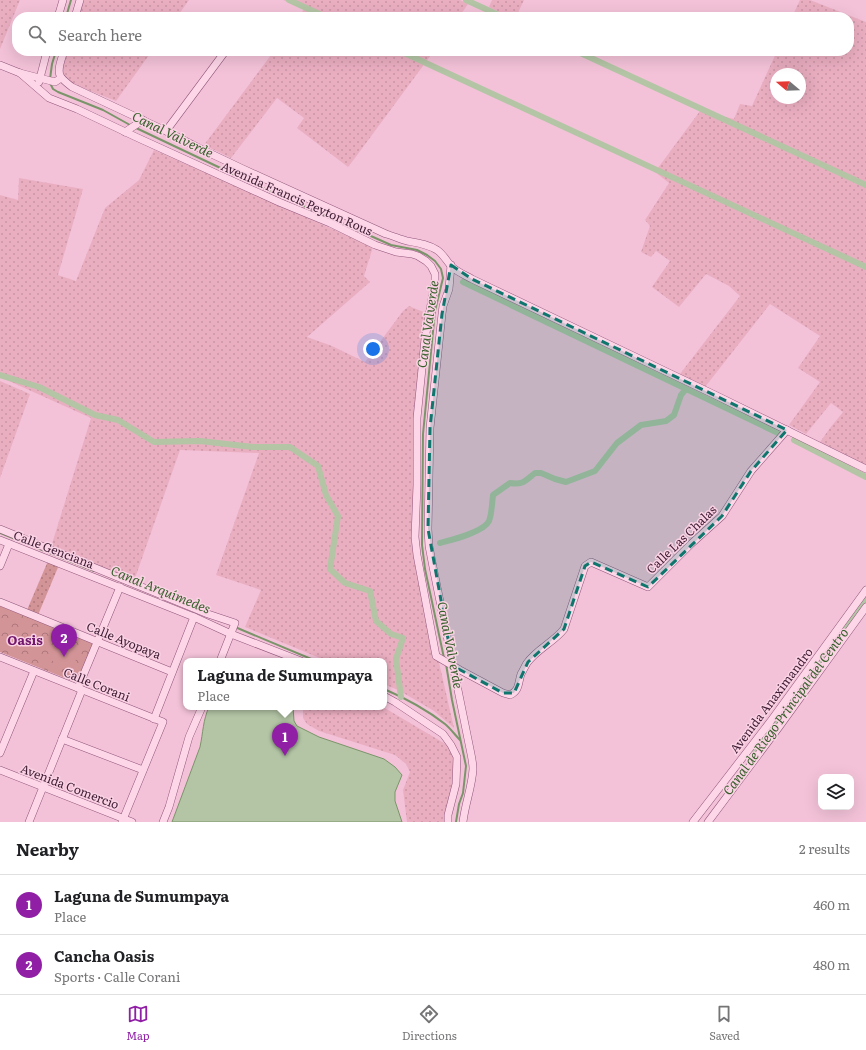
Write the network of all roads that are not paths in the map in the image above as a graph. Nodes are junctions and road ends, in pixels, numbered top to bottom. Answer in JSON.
{"nodes":[{"id":1,"x":63,"y":0,"type":"edge"},
{"id":2,"x":80,"y":0,"type":"edge"},
{"id":3,"x":59,"y":12,"type":"edge"},
{"id":4,"x":76,"y":12,"type":"edge"},
{"id":5,"x":47,"y":56,"type":"edge"},
{"id":6,"x":63,"y":56,"type":"edge"},
{"id":7,"x":221,"y":56,"type":"edge"},
{"id":8,"x":0,"y":65,"type":"edge"},
{"id":9,"x":20,"y":73,"type":"junction"},
{"id":10,"x":43,"y":79,"type":"junction"},
{"id":11,"x":58,"y":80,"type":"junction"},
{"id":12,"x":37,"y":88,"type":"junction"},
{"id":13,"x":140,"y":122,"type":"junction"},
{"id":14,"x":127,"y":130,"type":"junction"},
{"id":15,"x":166,"y":131,"type":"junction"},
{"id":16,"x":451,"y":265,"type":"junction"},
{"id":17,"x":786,"y":430,"type":"junction"},
{"id":18,"x":866,"y":469,"type":"edge"},
{"id":19,"x":0,"y":529,"type":"edge"},
{"id":20,"x":0,"y":540,"type":"edge"},
{"id":21,"x":9,"y":544,"type":"junction"},
{"id":22,"x":0,"y":566,"type":"edge"},
{"id":23,"x":120,"y":587,"type":"junction"},
{"id":24,"x":866,"y":590,"type":"edge"},
{"id":25,"x":0,"y":602,"type":"edge"},
{"id":26,"x":866,"y":607,"type":"edge"},
{"id":27,"x":194,"y":617,"type":"junction"},
{"id":28,"x":233,"y":629,"type":"junction"},
{"id":29,"x":97,"y":641,"type":"junction"},
{"id":30,"x":0,"y":656,"type":"edge"},
{"id":31,"x":221,"y":658,"type":"edge"},
{"id":32,"x":295,"y":658,"type":"edge"},
{"id":33,"x":448,"y":663,"type":"junction"},
{"id":34,"x":34,"y":671,"type":"junction"},
{"id":35,"x":172,"y":672,"type":"junction"},
{"id":36,"x":80,"y":689,"type":"junction"},
{"id":37,"x":387,"y":698,"type":"edge"},
{"id":38,"x":201,"y":710,"type":"edge"},
{"id":39,"x":154,"y":719,"type":"junction"},
{"id":40,"x":62,"y":738,"type":"junction"},
{"id":41,"x":0,"y":753,"type":"edge"},
{"id":42,"x":0,"y":770,"type":"edge"},
{"id":43,"x":143,"y":770,"type":"junction"},
{"id":44,"x":43,"y":787,"type":"junction"},
{"id":45,"x":123,"y":820,"type":"edge"},
{"id":46,"x":29,"y":822,"type":"edge"},
{"id":47,"x":132,"y":822,"type":"edge"},
{"id":48,"x":163,"y":822,"type":"edge"},
{"id":49,"x":448,"y":822,"type":"edge"},
{"id":50,"x":463,"y":822,"type":"edge"},
{"id":51,"x":693,"y":822,"type":"edge"},
{"id":52,"x":708,"y":822,"type":"edge"}],
"edges":[{"from":1,"to":3,"type":"street"},
{"from":2,"to":4,"type":"street"},
{"from":5,"to":10,"type":"street"},
{"from":6,"to":11,"type":"street"},
{"from":7,"to":15,"type":"street"},
{"from":8,"to":9,"type":"street"},
{"from":9,"to":10,"type":"street"},
{"from":9,"to":12,"type":"street","name":"Avenida Francis Peyton Rous"},
{"from":10,"to":11,"type":"street"},
{"from":10,"to":12,"type":"street"},
{"from":11,"to":13,"type":"street"},
{"from":12,"to":14,"type":"street","name":"Avenida Francis Peyton Rous"},
{"from":13,"to":14,"type":"street"},
{"from":13,"to":15,"type":"street"},
{"from":14,"to":33,"type":"street","name":"Avenida Francis Peyton Rous"},
{"from":15,"to":16,"type":"street"},
{"from":16,"to":17,"type":"street"},
{"from":16,"to":33,"type":"street"},
{"from":17,"to":18,"type":"street"},
{"from":17,"to":33,"type":"street","name":"Calle Las Chalas"},
{"from":19,"to":28,"type":"street","name":"Calle Genciana"},
{"from":20,"to":21,"type":"street","name":"Calle Genciana"},
{"from":21,"to":22,"type":"street"},
{"from":21,"to":23,"type":"street","name":"Calle Genciana"},
{"from":23,"to":27,"type":"street","name":"Calle Genciana"},
{"from":23,"to":29,"type":"street"},
{"from":24,"to":51,"type":"street","name":"Avenida Anaximandro"},
{"from":25,"to":29,"type":"street","name":"Calle Ayopaya"},
{"from":26,"to":52,"type":"street","name":"Avenida Anaximandro"},
{"from":27,"to":28,"type":"street","name":"Calle Genciana"},
{"from":27,"to":35,"type":"street"},
{"from":28,"to":31,"type":"street"},
{"from":28,"to":32,"type":"street","name":"Calle Genciana"},
{"from":29,"to":35,"type":"street","name":"Calle Ayopaya"},
{"from":29,"to":36,"type":"street"},
{"from":30,"to":34,"type":"street","name":"Calle Corani"},
{"from":33,"to":50,"type":"street"},
{"from":34,"to":36,"type":"street","name":"Calle Corani"},
{"from":34,"to":41,"type":"street"},
{"from":35,"to":39,"type":"street"},
{"from":36,"to":39,"type":"street","name":"Calle Corani"},
{"from":36,"to":40,"type":"street"},
{"from":37,"to":49,"type":"street"},
{"from":38,"to":48,"type":"street"},
{"from":39,"to":43,"type":"street","name":"Calle Corani"},
{"from":40,"to":43,"type":"street"},
{"from":40,"to":44,"type":"street"},
{"from":42,"to":44,"type":"street","name":"Avenida Comercio"},
{"from":43,"to":45,"type":"street"},
{"from":44,"to":45,"type":"street","name":"Avenida Comercio"},
{"from":44,"to":46,"type":"street"},
{"from":45,"to":47,"type":"street","name":"Avenida Comercio"}]}
